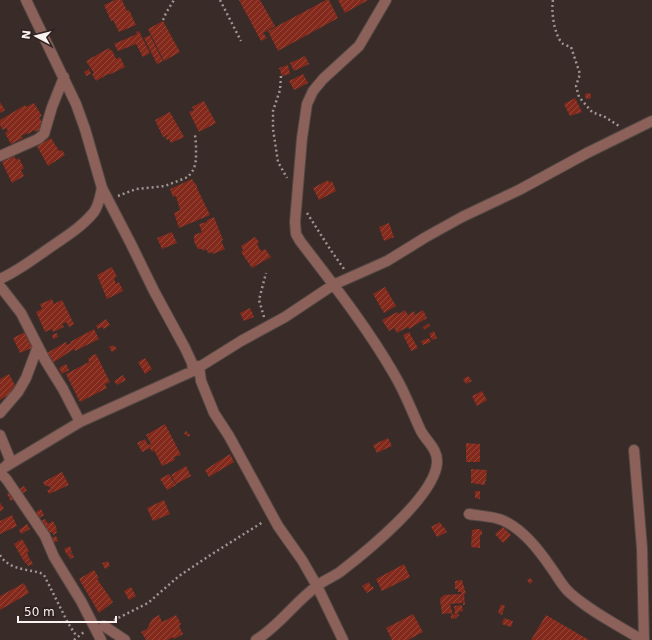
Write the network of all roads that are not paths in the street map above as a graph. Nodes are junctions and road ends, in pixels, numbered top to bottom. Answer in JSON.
{"nodes":[{"id":1,"x":26,"y":0,"type":"edge"},
{"id":2,"x":386,"y":0,"type":"edge"},
{"id":3,"x":64,"y":78,"type":"junction"},
{"id":4,"x":652,"y":121,"type":"edge"},
{"id":5,"x":0,"y":156,"type":"edge"},
{"id":6,"x":102,"y":188,"type":"junction"},
{"id":7,"x":0,"y":278,"type":"edge"},
{"id":8,"x":333,"y":285,"type":"junction"},
{"id":9,"x":0,"y":286,"type":"edge"},
{"id":10,"x":38,"y":346,"type":"junction"},
{"id":11,"x":196,"y":368,"type":"junction"},
{"id":12,"x":0,"y":413,"type":"edge"},
{"id":13,"x":80,"y":422,"type":"junction"},
{"id":14,"x":0,"y":435,"type":"edge"},
{"id":15,"x":634,"y":450,"type":"dead end"},
{"id":16,"x":2,"y":470,"type":"edge"},
{"id":17,"x":468,"y":514,"type":"dead end"},
{"id":18,"x":317,"y":586,"type":"junction"},
{"id":19,"x":99,"y":628,"type":"junction"},
{"id":20,"x":101,"y":640,"type":"edge"},
{"id":21,"x":125,"y":640,"type":"edge"},
{"id":22,"x":256,"y":640,"type":"edge"},
{"id":23,"x":343,"y":640,"type":"edge"},
{"id":24,"x":643,"y":640,"type":"edge"}],
"edges":[{"from":1,"to":3,"type":"street"},
{"from":2,"to":8,"type":"street"},
{"from":3,"to":5,"type":"street"},
{"from":3,"to":6,"type":"street"},
{"from":4,"to":8,"type":"street"},
{"from":6,"to":7,"type":"street"},
{"from":6,"to":11,"type":"street"},
{"from":8,"to":11,"type":"street"},
{"from":8,"to":18,"type":"street"},
{"from":9,"to":10,"type":"street"},
{"from":10,"to":12,"type":"street"},
{"from":10,"to":13,"type":"street"},
{"from":11,"to":13,"type":"street"},
{"from":11,"to":18,"type":"street"},
{"from":13,"to":16,"type":"street"},
{"from":14,"to":16,"type":"street"},
{"from":15,"to":24,"type":"street"},
{"from":16,"to":19,"type":"street"},
{"from":17,"to":24,"type":"street"},
{"from":18,"to":22,"type":"street"},
{"from":18,"to":23,"type":"street"},
{"from":19,"to":20,"type":"street"},
{"from":19,"to":21,"type":"street"}]}
